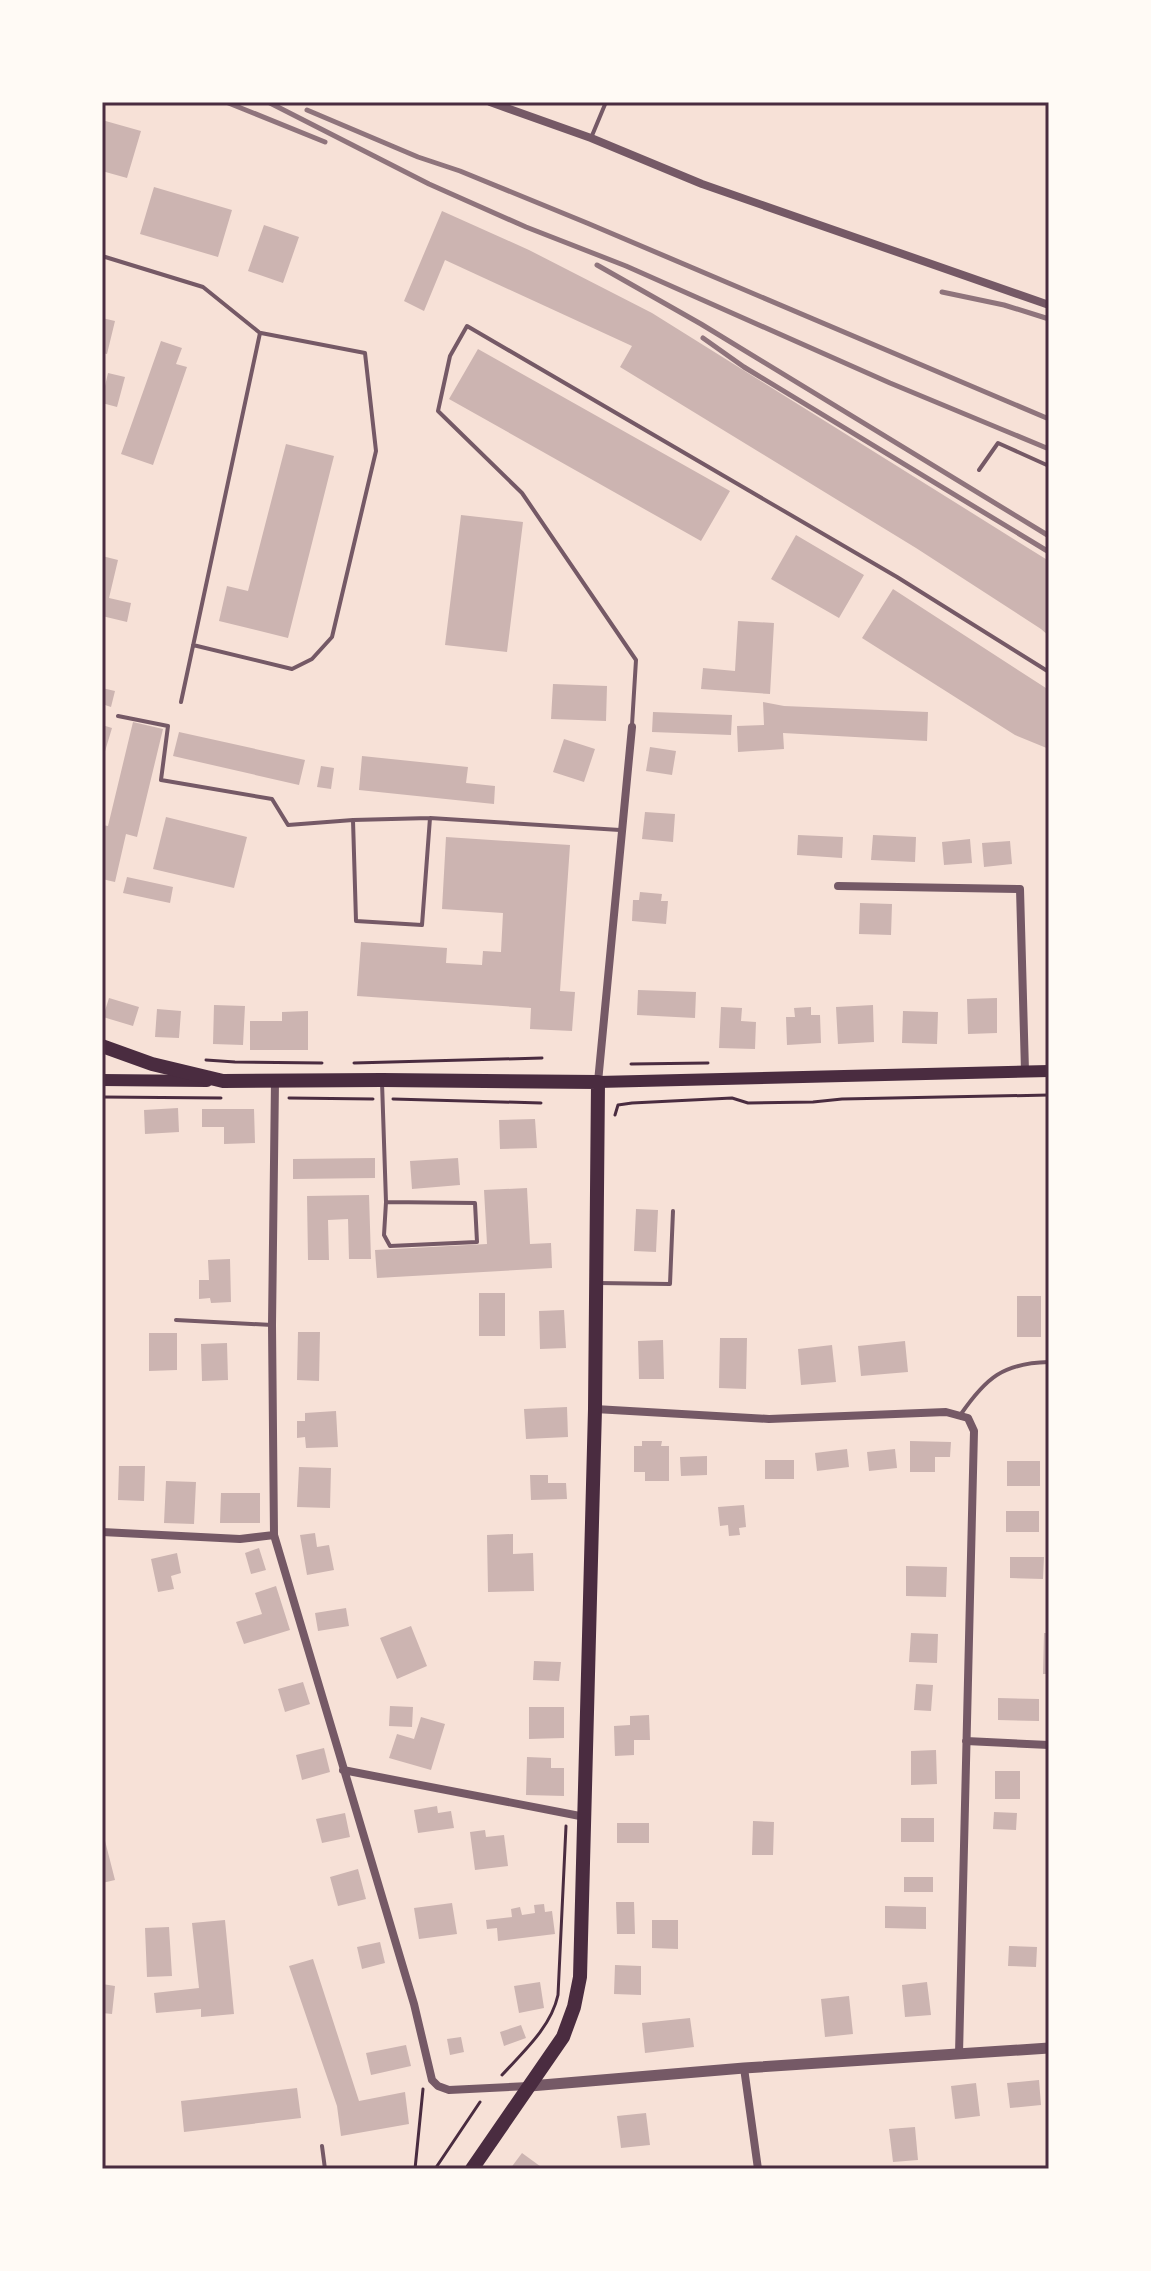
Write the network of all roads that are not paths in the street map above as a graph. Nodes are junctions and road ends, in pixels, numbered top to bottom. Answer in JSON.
{"nodes":[{"id":1,"x":490,"y":102,"type":"edge"},
{"id":2,"x":606,"y":102,"type":"edge"},
{"id":3,"x":591,"y":138,"type":"junction"},
{"id":4,"x":102,"y":256,"type":"edge"},
{"id":5,"x":1049,"y":305,"type":"edge"},
{"id":6,"x":260,"y":333,"type":"junction"},
{"id":7,"x":1049,"y":466,"type":"edge"},
{"id":8,"x":979,"y":470,"type":"dead end"},
{"id":9,"x":193,"y":645,"type":"junction"},
{"id":10,"x":1049,"y":672,"type":"edge"},
{"id":11,"x":181,"y":702,"type":"dead end"},
{"id":12,"x":118,"y":716,"type":"dead end"},
{"id":13,"x":632,"y":727,"type":"joint"},
{"id":14,"x":430,"y":818,"type":"junction"},
{"id":15,"x":353,"y":820,"type":"junction"},
{"id":16,"x":623,"y":830,"type":"junction"},
{"id":17,"x":838,"y":886,"type":"dead end"},
{"id":18,"x":102,"y":1046,"type":"edge"},
{"id":19,"x":1025,"y":1071,"type":"junction"},
{"id":20,"x":1049,"y":1071,"type":"edge"},
{"id":21,"x":102,"y":1080,"type":"edge"},
{"id":22,"x":382,"y":1080,"type":"junction"},
{"id":23,"x":223,"y":1081,"type":"junction"},
{"id":24,"x":275,"y":1081,"type":"junction"},
{"id":25,"x":598,"y":1082,"type":"junction"},
{"id":26,"x":386,"y":1202,"type":"junction"},
{"id":27,"x":673,"y":1211,"type":"dead end"},
{"id":28,"x":596,"y":1283,"type":"junction"},
{"id":29,"x":176,"y":1320,"type":"dead end"},
{"id":30,"x":272,"y":1325,"type":"junction"},
{"id":31,"x":1049,"y":1362,"type":"edge"},
{"id":32,"x":595,"y":1409,"type":"junction"},
{"id":33,"x":959,"y":1416,"type":"junction"},
{"id":34,"x":102,"y":1532,"type":"edge"},
{"id":35,"x":274,"y":1535,"type":"junction"},
{"id":36,"x":966,"y":1741,"type":"junction"},
{"id":37,"x":1049,"y":1745,"type":"edge"},
{"id":38,"x":343,"y":1770,"type":"junction"},
{"id":39,"x":585,"y":1817,"type":"junction"},
{"id":40,"x":1049,"y":2048,"type":"edge"},
{"id":41,"x":959,"y":2054,"type":"junction"},
{"id":42,"x":744,"y":2068,"type":"junction"},
{"id":43,"x":530,"y":2086,"type":"junction"},
{"id":44,"x":322,"y":2146,"type":"dead end"},
{"id":45,"x":325,"y":2169,"type":"edge"},
{"id":46,"x":472,"y":2169,"type":"edge"},
{"id":47,"x":758,"y":2169,"type":"edge"}],
"edges":[{"from":1,"to":3,"type":"street"},
{"from":2,"to":3,"type":"lane"},
{"from":3,"to":5,"type":"street"},
{"from":4,"to":6,"type":"lane"},
{"from":6,"to":9,"type":"lane"},
{"from":6,"to":9,"type":"lane"},
{"from":7,"to":8,"type":"lane"},
{"from":9,"to":11,"type":"lane"},
{"from":10,"to":13,"type":"lane"},
{"from":12,"to":15,"type":"lane"},
{"from":13,"to":16,"type":"street"},
{"from":14,"to":15,"type":"lane"},
{"from":14,"to":15,"type":"lane"},
{"from":14,"to":16,"type":"lane"},
{"from":16,"to":25,"type":"street"},
{"from":17,"to":19,"type":"street"},
{"from":18,"to":23,"type":"highway"},
{"from":19,"to":20,"type":"main road"},
{"from":19,"to":25,"type":"main road"},
{"from":21,"to":23,"type":"main road"},
{"from":22,"to":24,"type":"highway"},
{"from":22,"to":25,"type":"highway"},
{"from":22,"to":26,"type":"lane"},
{"from":23,"to":24,"type":"highway"},
{"from":24,"to":30,"type":"street"},
{"from":25,"to":28,"type":"highway"},
{"from":26,"to":26,"type":"lane"},
{"from":27,"to":28,"type":"lane"},
{"from":28,"to":32,"type":"highway"},
{"from":29,"to":30,"type":"lane"},
{"from":30,"to":35,"type":"street"},
{"from":31,"to":33,"type":"lane"},
{"from":32,"to":33,"type":"street"},
{"from":32,"to":39,"type":"highway"},
{"from":33,"to":36,"type":"street"},
{"from":34,"to":35,"type":"street"},
{"from":35,"to":38,"type":"street"},
{"from":36,"to":37,"type":"street"},
{"from":36,"to":41,"type":"street"},
{"from":38,"to":39,"type":"street"},
{"from":38,"to":43,"type":"street"},
{"from":39,"to":43,"type":"highway"},
{"from":40,"to":41,"type":"street"},
{"from":41,"to":42,"type":"street"},
{"from":42,"to":43,"type":"street"},
{"from":42,"to":47,"type":"street"},
{"from":43,"to":46,"type":"highway"},
{"from":44,"to":45,"type":"lane"}]}
